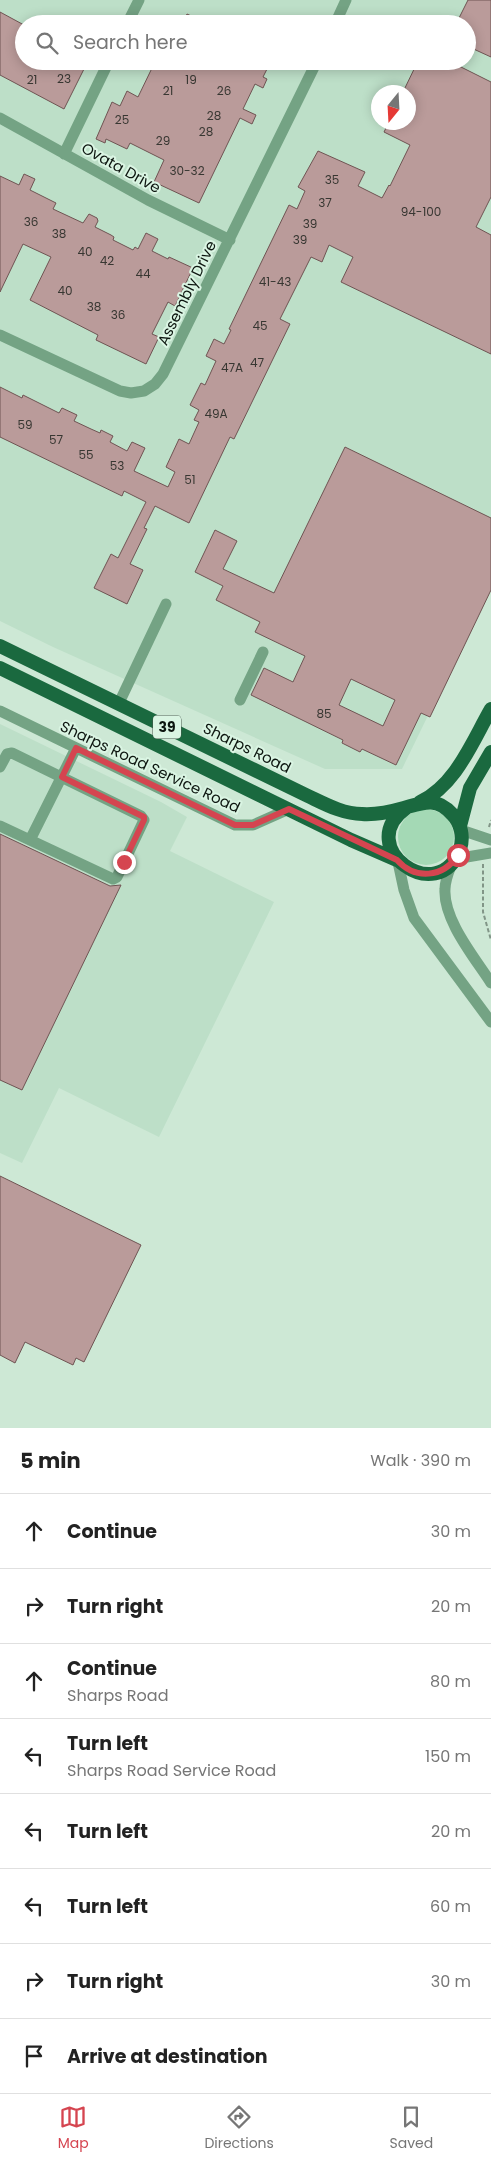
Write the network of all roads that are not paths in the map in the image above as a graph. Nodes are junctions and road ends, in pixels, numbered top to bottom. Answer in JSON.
{"nodes":[{"id":1,"x":139,"y":0,"type":"edge"},
{"id":2,"x":346,"y":0,"type":"edge"},
{"id":3,"x":132,"y":15,"type":"edge"},
{"id":4,"x":339,"y":15,"type":"edge"},
{"id":5,"x":105,"y":70,"type":"edge"},
{"id":6,"x":313,"y":70,"type":"edge"},
{"id":7,"x":0,"y":118,"type":"edge"},
{"id":8,"x":64,"y":154,"type":"junction"},
{"id":9,"x":230,"y":240,"type":"junction"},
{"id":10,"x":0,"y":335,"type":"edge"},
{"id":11,"x":166,"y":604,"type":"dead end"},
{"id":12,"x":0,"y":646,"type":"edge"},
{"id":13,"x":263,"y":652,"type":"dead end"},
{"id":14,"x":0,"y":668,"type":"edge"},
{"id":15,"x":240,"y":700,"type":"dead end"},
{"id":16,"x":119,"y":703,"type":"junction"},
{"id":17,"x":491,"y":709,"type":"edge"},
{"id":18,"x":0,"y":711,"type":"edge"},
{"id":19,"x":76,"y":748,"type":"junction"},
{"id":20,"x":491,"y":752,"type":"edge"},
{"id":21,"x":0,"y":767,"type":"edge"},
{"id":22,"x":62,"y":777,"type":"junction"},
{"id":23,"x":412,"y":805,"type":"junction"},
{"id":24,"x":289,"y":809,"type":"junction"},
{"id":25,"x":0,"y":826,"type":"edge"},
{"id":26,"x":460,"y":828,"type":"junction"},
{"id":27,"x":30,"y":840,"type":"junction"},
{"id":28,"x":489,"y":840,"type":"edge"},
{"id":29,"x":487,"y":854,"type":"edge"},
{"id":30,"x":398,"y":861,"type":"junction"},
{"id":31,"x":453,"y":861,"type":"junction"},
{"id":32,"x":491,"y":983,"type":"edge"},
{"id":33,"x":491,"y":1022,"type":"edge"}],
"edges":[{"from":1,"to":3,"type":"street"},
{"from":2,"to":4,"type":"street"},
{"from":5,"to":8,"type":"street"},
{"from":6,"to":9,"type":"street","name":"Assembly Drive"},
{"from":7,"to":8,"type":"street","name":"Ovata Drive"},
{"from":8,"to":9,"type":"street","name":"Ovata Drive"},
{"from":9,"to":10,"type":"street","name":"Assembly Drive"},
{"from":11,"to":16,"type":"street"},
{"from":12,"to":16,"type":"main road","name":"Sharps Road","number":"39"},
{"from":13,"to":15,"type":"street"},
{"from":14,"to":24,"type":"main road","number":"39"},
{"from":16,"to":23,"type":"main road","name":"Sharps Road","number":"39"},
{"from":17,"to":23,"type":"main road","number":"39"},
{"from":18,"to":19,"type":"street","name":"Sharps Road Service Road"},
{"from":19,"to":22,"type":"street"},
{"from":19,"to":24,"type":"street","name":"Sharps Road Service Road"},
{"from":20,"to":26,"type":"main road"},
{"from":21,"to":22,"type":"street"},
{"from":22,"to":27,"type":"street"},
{"from":22,"to":27,"type":"street"},
{"from":23,"to":26,"type":"main road","number":"39"},
{"from":23,"to":30,"type":"main road","number":"39"},
{"from":24,"to":30,"type":"main road","number":"39"},
{"from":25,"to":27,"type":"street"},
{"from":26,"to":28,"type":"street"},
{"from":26,"to":31,"type":"main road"},
{"from":29,"to":31,"type":"street"},
{"from":30,"to":31,"type":"main road","number":"39"},
{"from":30,"to":33,"type":"street"},
{"from":31,"to":32,"type":"street"}]}
